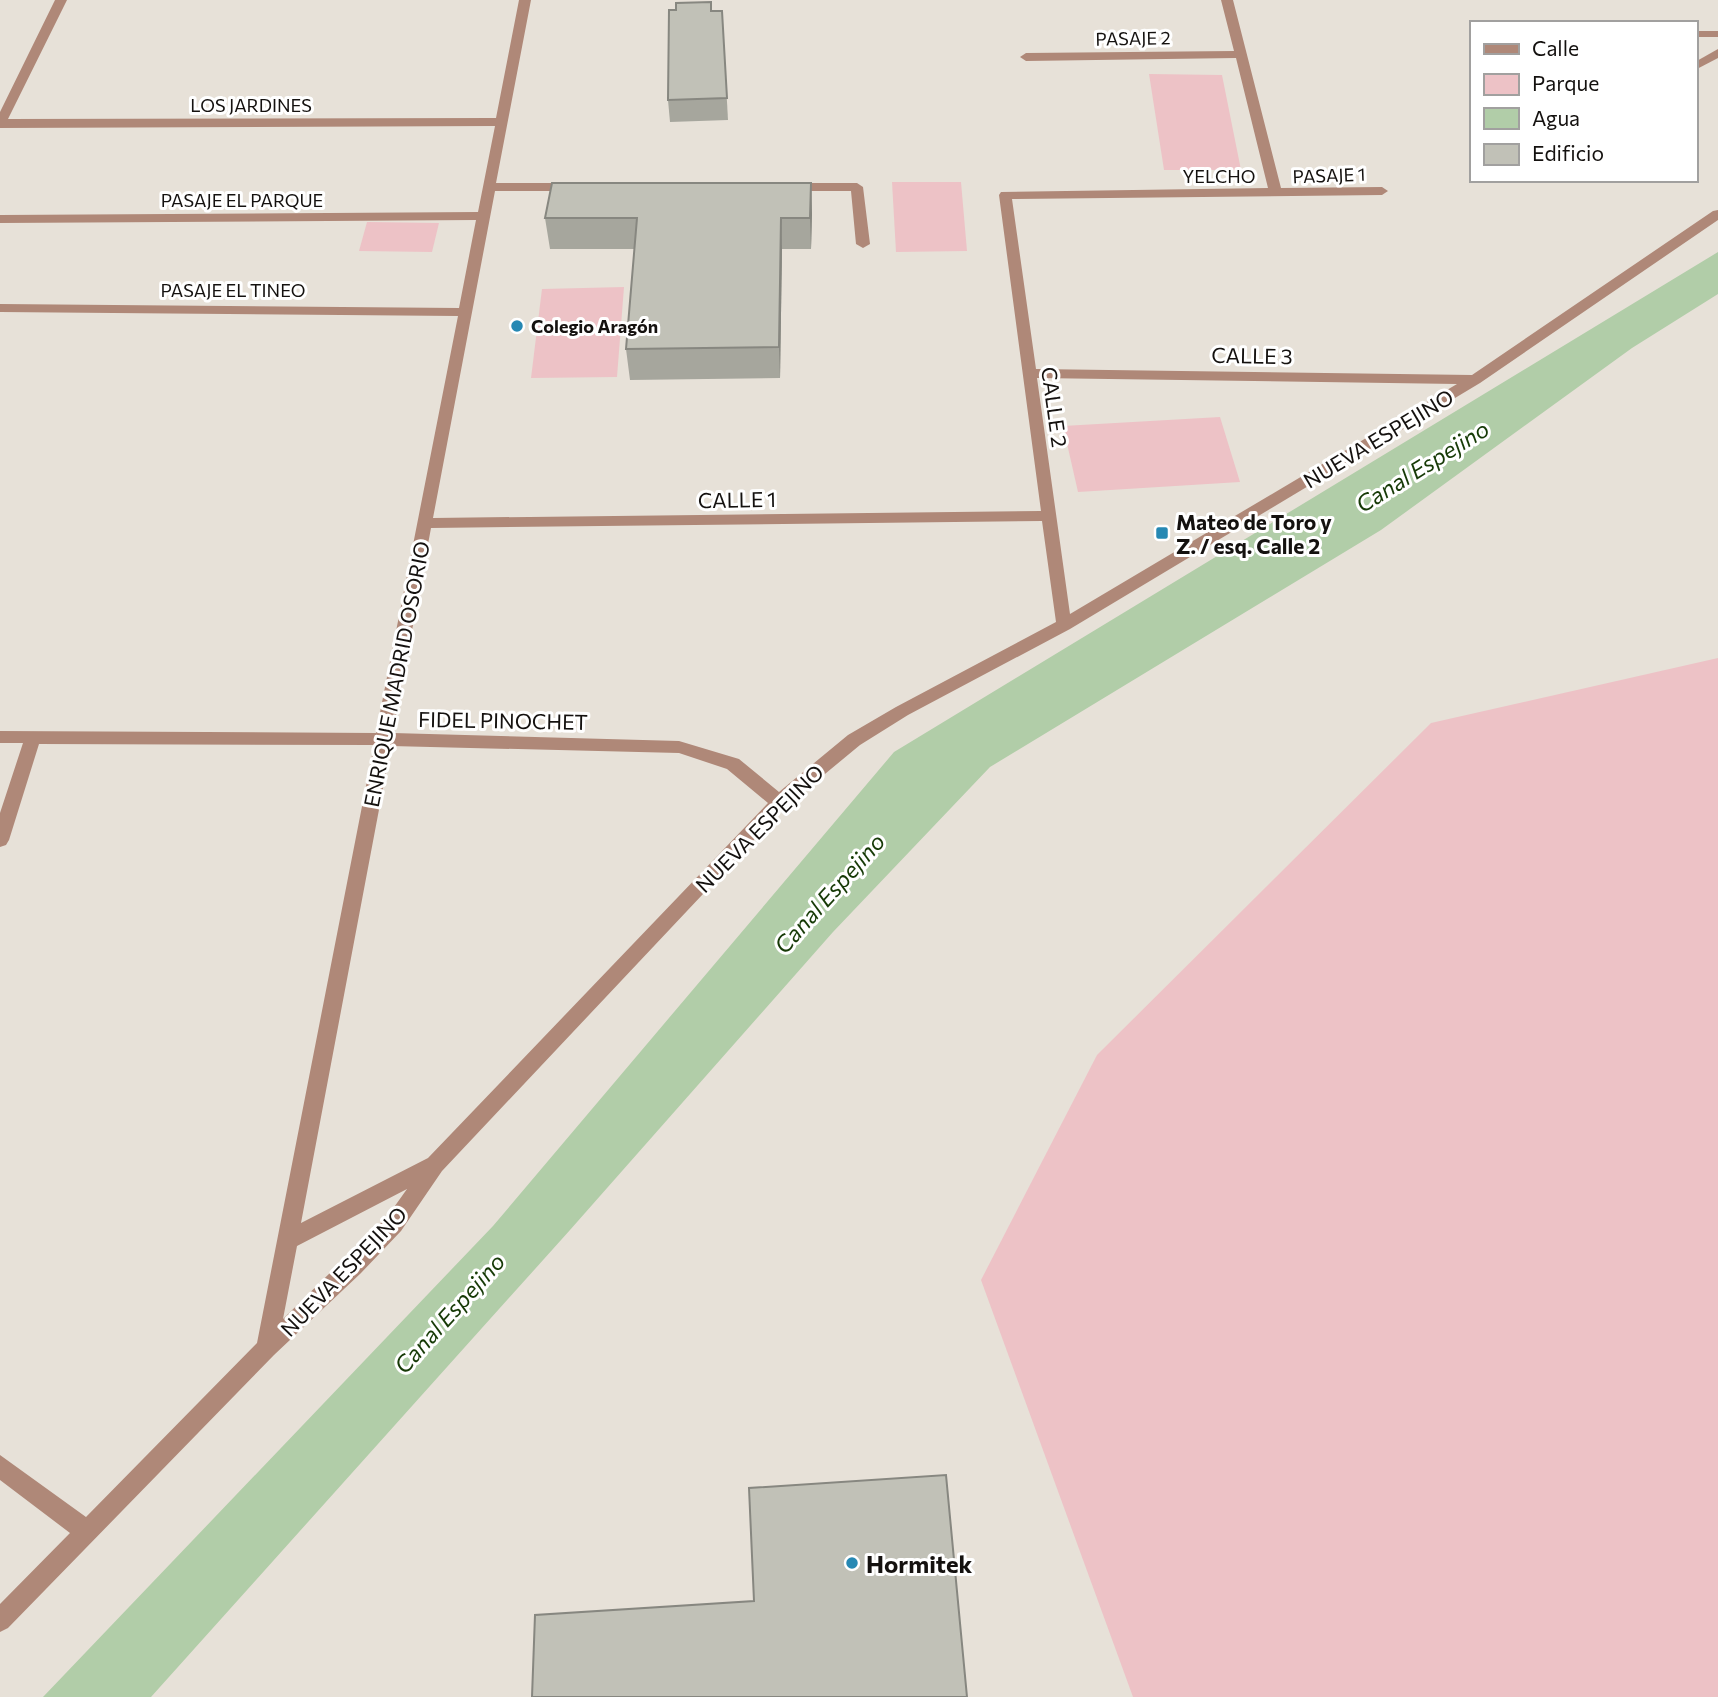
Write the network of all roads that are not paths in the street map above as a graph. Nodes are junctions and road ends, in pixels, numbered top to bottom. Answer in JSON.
{"nodes":[{"id":1,"x":61,"y":0,"type":"edge"},
{"id":2,"x":525,"y":0,"type":"edge"},
{"id":3,"x":1227,"y":0,"type":"edge"},
{"id":4,"x":1697,"y":34,"type":"edge"},
{"id":5,"x":1718,"y":34,"type":"edge"},
{"id":6,"x":1718,"y":52,"type":"edge"},
{"id":7,"x":1241,"y":54,"type":"junction"},
{"id":8,"x":1026,"y":57,"type":"dead end"},
{"id":9,"x":1697,"y":66,"type":"edge"},
{"id":10,"x":502,"y":122,"type":"junction"},
{"id":11,"x":0,"y":124,"type":"edge"},
{"id":12,"x":489,"y":187,"type":"junction"},
{"id":13,"x":584,"y":187,"type":"edge"},
{"id":14,"x":775,"y":187,"type":"edge"},
{"id":15,"x":1382,"y":191,"type":"dead end"},
{"id":16,"x":1276,"y":194,"type":"junction"},
{"id":17,"x":1005,"y":195,"type":"joint"},
{"id":18,"x":1718,"y":214,"type":"edge"},
{"id":19,"x":484,"y":215,"type":"junction"},
{"id":20,"x":0,"y":219,"type":"edge"},
{"id":21,"x":863,"y":244,"type":"dead end"},
{"id":22,"x":0,"y":308,"type":"edge"},
{"id":23,"x":466,"y":312,"type":"junction"},
{"id":24,"x":1029,"y":373,"type":"junction"},
{"id":25,"x":1475,"y":380,"type":"junction"},
{"id":26,"x":1049,"y":516,"type":"junction"},
{"id":27,"x":425,"y":523,"type":"junction"},
{"id":28,"x":1064,"y":625,"type":"junction"},
{"id":29,"x":0,"y":737,"type":"edge"},
{"id":30,"x":33,"y":737,"type":"junction"},
{"id":31,"x":384,"y":739,"type":"junction"},
{"id":32,"x":779,"y":802,"type":"junction"},
{"id":33,"x":0,"y":840,"type":"edge"},
{"id":34,"x":436,"y":1165,"type":"junction"},
{"id":35,"x":287,"y":1241,"type":"junction"},
{"id":36,"x":267,"y":1349,"type":"junction"},
{"id":37,"x":0,"y":1466,"type":"edge"},
{"id":38,"x":88,"y":1532,"type":"junction"},
{"id":39,"x":0,"y":1620,"type":"edge"}],
"edges":[{"from":1,"to":11,"type":"street"},
{"from":2,"to":10,"type":"street","name":"ENRIQUE MADRID OSORIO"},
{"from":3,"to":7,"type":"street","name":"YELCHO"},
{"from":4,"to":5,"type":"street"},
{"from":6,"to":9,"type":"street"},
{"from":7,"to":8,"type":"street","name":"PASAJE 2"},
{"from":7,"to":16,"type":"street","name":"YELCHO"},
{"from":10,"to":11,"type":"street","name":"LOS JARDINES"},
{"from":10,"to":12,"type":"street","name":"ENRIQUE MADRID OSORIO"},
{"from":12,"to":13,"type":"street"},
{"from":12,"to":19,"type":"street","name":"ENRIQUE MADRID OSORIO"},
{"from":14,"to":21,"type":"street"},
{"from":15,"to":16,"type":"street","name":"PASAJE 1"},
{"from":16,"to":17,"type":"street","name":"YELCHO"},
{"from":17,"to":24,"type":"street","name":"CALLE 2"},
{"from":18,"to":25,"type":"street","name":"NUEVA ESPEJINO"},
{"from":19,"to":20,"type":"street","name":"PASAJE EL PARQUE"},
{"from":19,"to":23,"type":"street","name":"ENRIQUE MADRID OSORIO"},
{"from":22,"to":23,"type":"street","name":"PASAJE EL TINEO"},
{"from":23,"to":27,"type":"street","name":"ENRIQUE MADRID OSORIO"},
{"from":24,"to":25,"type":"street","name":"CALLE 3"},
{"from":24,"to":26,"type":"street","name":"CALLE 2"},
{"from":25,"to":28,"type":"street","name":"NUEVA ESPEJINO"},
{"from":26,"to":27,"type":"street","name":"CALLE 1"},
{"from":26,"to":28,"type":"street","name":"CALLE 2"},
{"from":27,"to":31,"type":"street","name":"ENRIQUE MADRID OSORIO"},
{"from":28,"to":32,"type":"street","name":"NUEVA ESPEJINO"},
{"from":29,"to":30,"type":"street","name":"FIDEL PINOCHET"},
{"from":30,"to":31,"type":"street","name":"FIDEL PINOCHET"},
{"from":30,"to":33,"type":"street"},
{"from":31,"to":32,"type":"street","name":"FIDEL PINOCHET"},
{"from":31,"to":35,"type":"street","name":"ENRIQUE MADRID OSORIO"},
{"from":32,"to":34,"type":"street","name":"NUEVA ESPEJINO"},
{"from":34,"to":35,"type":"street"},
{"from":34,"to":36,"type":"street","name":"NUEVA ESPEJINO"},
{"from":35,"to":36,"type":"street","name":"ENRIQUE MADRID OSORIO"},
{"from":36,"to":38,"type":"street","name":"NUEVA ESPEJINO"},
{"from":37,"to":38,"type":"street"},
{"from":38,"to":39,"type":"street"}]}
